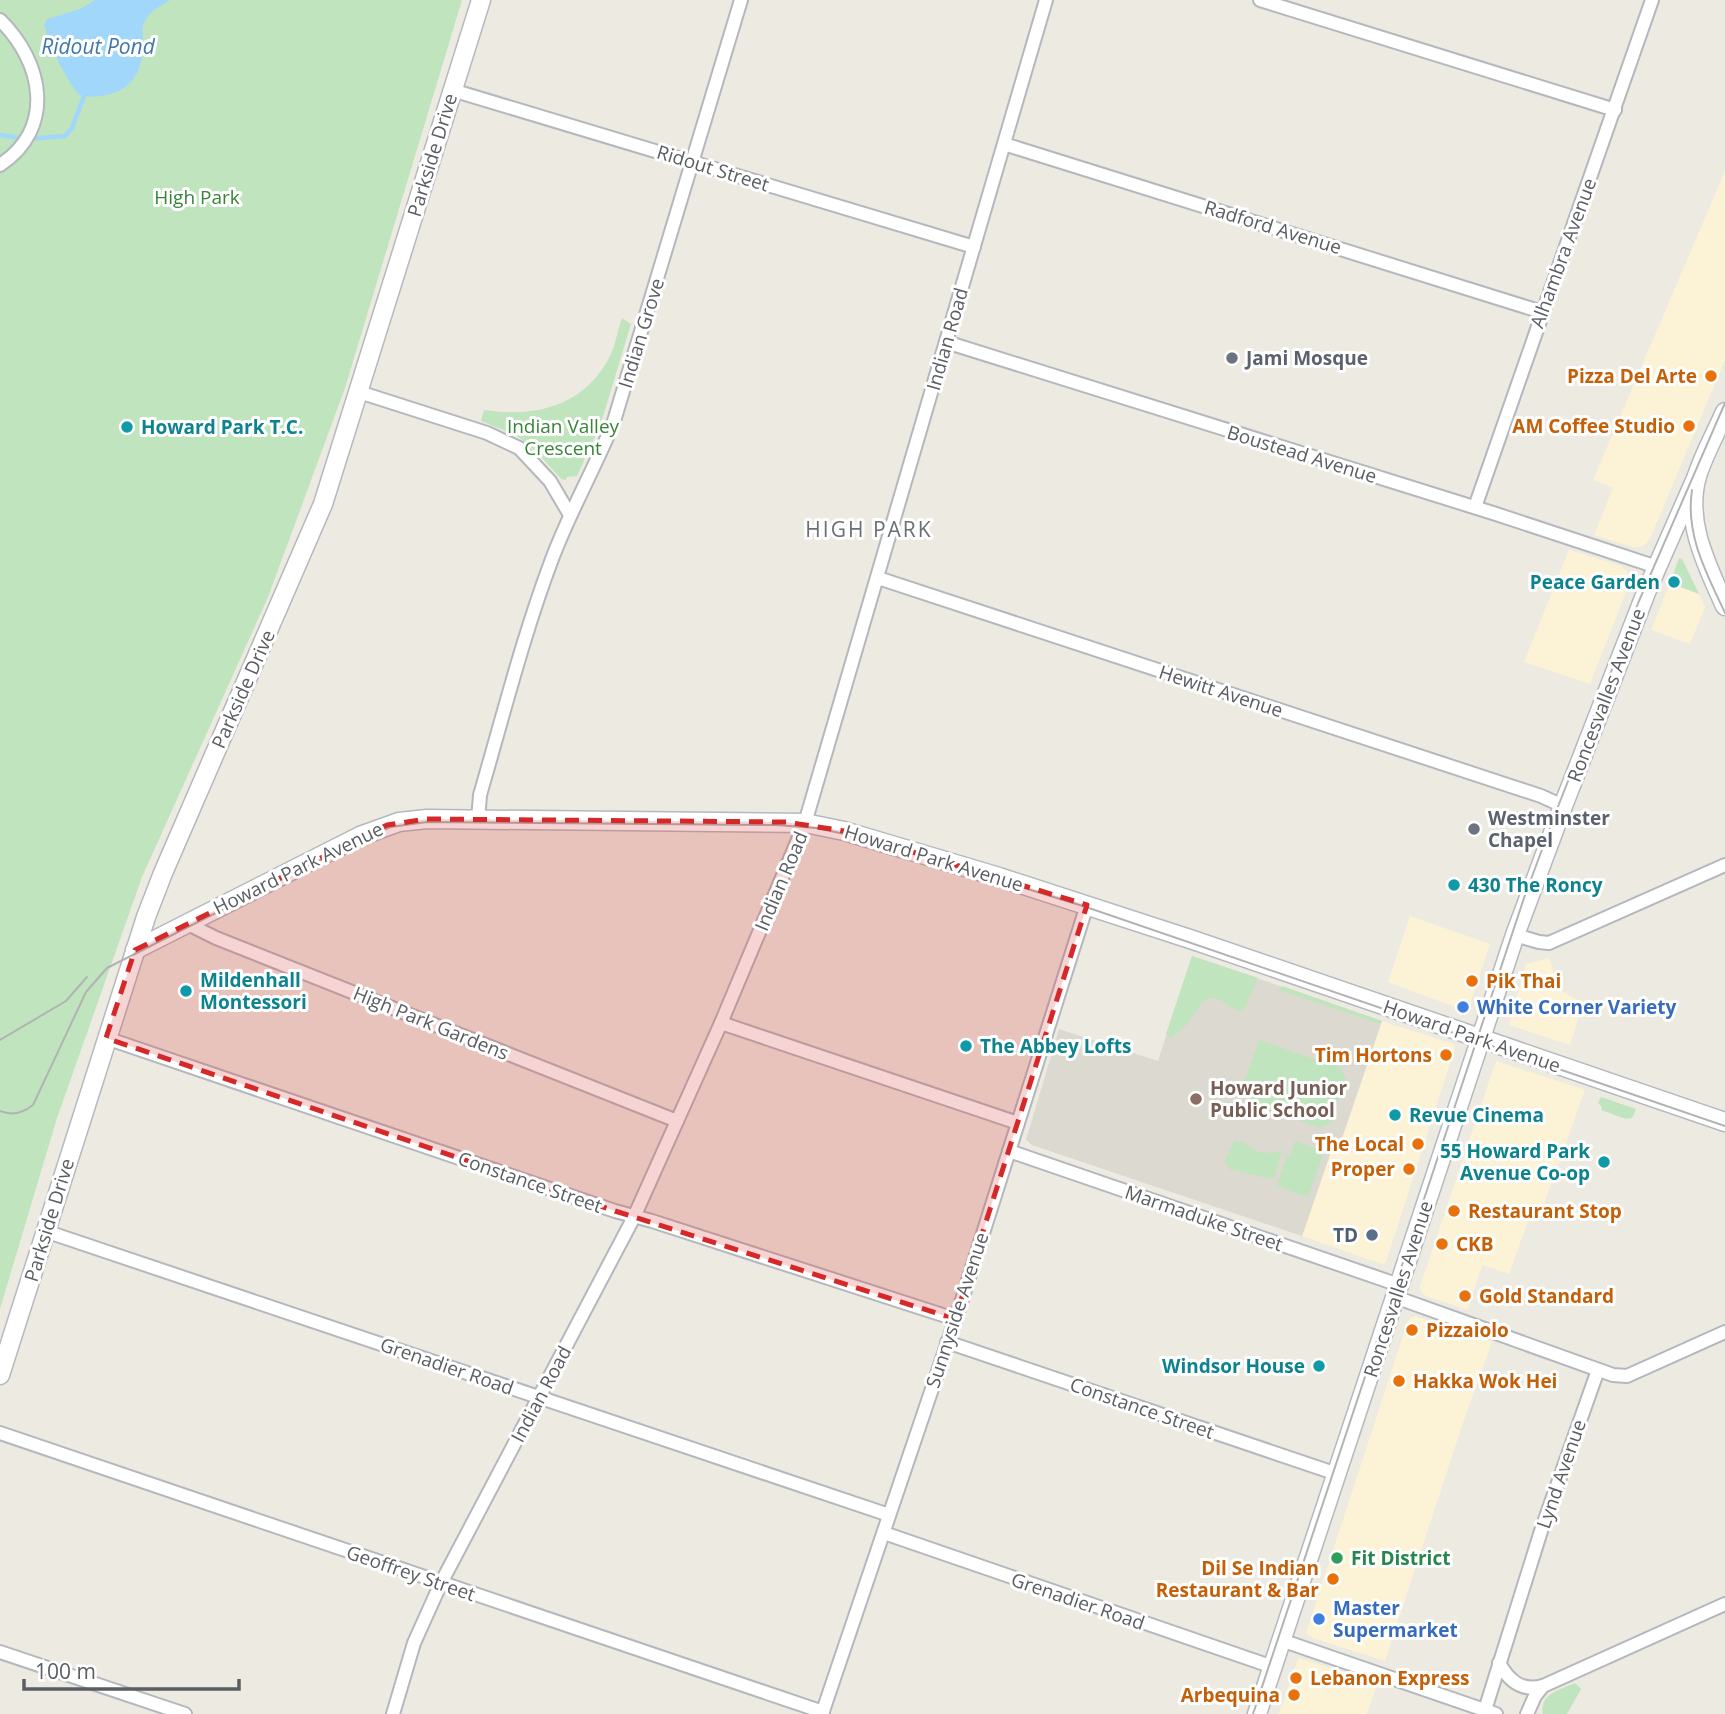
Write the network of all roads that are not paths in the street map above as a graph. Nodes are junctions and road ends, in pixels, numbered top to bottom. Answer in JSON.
{"nodes":[{"id":1,"x":481,"y":0,"type":"edge"},
{"id":2,"x":741,"y":0,"type":"edge"},
{"id":3,"x":1046,"y":0,"type":"edge"},
{"id":4,"x":1260,"y":0,"type":"edge"},
{"id":5,"x":1652,"y":0,"type":"edge"},
{"id":6,"x":0,"y":20,"type":"edge"},
{"id":7,"x":452,"y":90,"type":"junction"},
{"id":8,"x":1615,"y":110,"type":"junction"},
{"id":9,"x":1004,"y":144,"type":"junction"},
{"id":10,"x":692,"y":162,"type":"junction"},
{"id":11,"x":0,"y":165,"type":"edge"},
{"id":12,"x":974,"y":247,"type":"junction"},
{"id":13,"x":1542,"y":312,"type":"junction"},
{"id":14,"x":946,"y":342,"type":"junction"},
{"id":15,"x":359,"y":391,"type":"junction"},
{"id":16,"x":1725,"y":412,"type":"edge"},
{"id":17,"x":1697,"y":476,"type":"junction"},
{"id":18,"x":1475,"y":507,"type":"junction"},
{"id":19,"x":570,"y":514,"type":"junction"},
{"id":20,"x":1657,"y":567,"type":"junction"},
{"id":21,"x":878,"y":578,"type":"junction"},
{"id":22,"x":1725,"y":606,"type":"edge"},
{"id":23,"x":1563,"y":806,"type":"junction"},
{"id":24,"x":478,"y":820,"type":"junction"},
{"id":25,"x":805,"y":823,"type":"junction"},
{"id":26,"x":1725,"y":866,"type":"edge"},
{"id":27,"x":1087,"y":905,"type":"junction"},
{"id":28,"x":186,"y":923,"type":"junction"},
{"id":29,"x":1515,"y":935,"type":"junction"},
{"id":30,"x":135,"y":950,"type":"junction"},
{"id":31,"x":721,"y":1023,"type":"junction"},
{"id":32,"x":106,"y":1038,"type":"junction"},
{"id":33,"x":1481,"y":1039,"type":"junction"},
{"id":34,"x":677,"y":1121,"type":"junction"},
{"id":35,"x":1725,"y":1122,"type":"edge"},
{"id":36,"x":1017,"y":1123,"type":"junction"},
{"id":37,"x":1009,"y":1151,"type":"junction"},
{"id":38,"x":634,"y":1217,"type":"junction"},
{"id":39,"x":45,"y":1231,"type":"junction"},
{"id":40,"x":1397,"y":1291,"type":"junction"},
{"id":41,"x":956,"y":1318,"type":"junction"},
{"id":42,"x":1725,"y":1332,"type":"edge"},
{"id":43,"x":947,"y":1342,"type":"junction"},
{"id":44,"x":1598,"y":1370,"type":"junction"},
{"id":45,"x":0,"y":1375,"type":"edge"},
{"id":46,"x":539,"y":1398,"type":"junction"},
{"id":47,"x":0,"y":1433,"type":"edge"},
{"id":48,"x":1337,"y":1474,"type":"junction"},
{"id":49,"x":889,"y":1515,"type":"junction"},
{"id":50,"x":884,"y":1533,"type":"junction"},
{"id":51,"x":441,"y":1583,"type":"junction"},
{"id":52,"x":1725,"y":1604,"type":"edge"},
{"id":53,"x":1281,"y":1640,"type":"junction"},
{"id":54,"x":0,"y":1652,"type":"edge"},
{"id":55,"x":1499,"y":1663,"type":"junction"},
{"id":56,"x":1273,"y":1667,"type":"junction"},
{"id":57,"x":1543,"y":1686,"type":"junction"},
{"id":58,"x":1490,"y":1712,"type":"edge"},
{"id":59,"x":822,"y":1713,"type":"edge"},
{"id":60,"x":185,"y":1714,"type":"edge"},
{"id":61,"x":393,"y":1714,"type":"edge"},
{"id":62,"x":1257,"y":1714,"type":"edge"},
{"id":63,"x":1527,"y":1714,"type":"edge"}],
"edges":[{"from":1,"to":7,"type":"street","name":"Parkside Drive"},
{"from":2,"to":10,"type":"street","name":"Indian Grove"},
{"from":3,"to":9,"type":"street","name":"Indian Road"},
{"from":4,"to":8,"type":"street"},
{"from":5,"to":8,"type":"street","name":"Alhambra Avenue"},
{"from":6,"to":11,"type":"street"},
{"from":7,"to":10,"type":"street","name":"Ridout Street"},
{"from":7,"to":15,"type":"street","name":"Parkside Drive"},
{"from":8,"to":13,"type":"street","name":"Alhambra Avenue"},
{"from":9,"to":12,"type":"street","name":"Indian Road"},
{"from":9,"to":13,"type":"street","name":"Radford Avenue"},
{"from":10,"to":12,"type":"street","name":"Ridout Street"},
{"from":10,"to":19,"type":"street","name":"Indian Grove"},
{"from":12,"to":14,"type":"street","name":"Indian Road"},
{"from":13,"to":18,"type":"street","name":"Alhambra Avenue"},
{"from":14,"to":18,"type":"street","name":"Boustead Avenue"},
{"from":14,"to":21,"type":"street","name":"Indian Road"},
{"from":15,"to":19,"type":"street"},
{"from":15,"to":30,"type":"street","name":"Parkside Drive"},
{"from":16,"to":17,"type":"street","name":"Roncesvalles Avenue"},
{"from":17,"to":20,"type":"street","name":"Roncesvalles Avenue"},
{"from":17,"to":22,"type":"street"},
{"from":18,"to":20,"type":"street","name":"Boustead Avenue"},
{"from":19,"to":24,"type":"street","name":"Indian Grove"},
{"from":20,"to":23,"type":"street","name":"Roncesvalles Avenue"},
{"from":21,"to":23,"type":"street","name":"Hewitt Avenue"},
{"from":21,"to":25,"type":"street","name":"Indian Road"},
{"from":23,"to":29,"type":"street","name":"Roncesvalles Avenue"},
{"from":24,"to":25,"type":"street","name":"Howard Park Avenue"},
{"from":24,"to":28,"type":"street","name":"Howard Park Avenue"},
{"from":25,"to":27,"type":"street","name":"Howard Park Avenue"},
{"from":25,"to":31,"type":"street","name":"Indian Road"},
{"from":26,"to":29,"type":"street"},
{"from":27,"to":33,"type":"street","name":"Howard Park Avenue"},
{"from":27,"to":36,"type":"street","name":"Sunnyside Avenue"},
{"from":28,"to":30,"type":"street","name":"Howard Park Avenue"},
{"from":28,"to":34,"type":"street","name":"High Park Gardens"},
{"from":29,"to":33,"type":"street","name":"Roncesvalles Avenue"},
{"from":30,"to":32,"type":"street","name":"Parkside Drive"},
{"from":31,"to":34,"type":"street","name":"Indian Road"},
{"from":31,"to":36,"type":"street"},
{"from":32,"to":38,"type":"street","name":"Constance Street"},
{"from":32,"to":39,"type":"street","name":"Parkside Drive"},
{"from":33,"to":35,"type":"street","name":"Howard Park Avenue"},
{"from":33,"to":40,"type":"street","name":"Roncesvalles Avenue"},
{"from":34,"to":38,"type":"street","name":"Indian Road"},
{"from":36,"to":37,"type":"street","name":"Sunnyside Avenue"},
{"from":37,"to":40,"type":"street","name":"Marmaduke Street"},
{"from":37,"to":41,"type":"street","name":"Sunnyside Avenue"},
{"from":38,"to":41,"type":"street","name":"Constance Street"},
{"from":38,"to":46,"type":"street","name":"Indian Road"},
{"from":39,"to":45,"type":"street","name":"Parkside Drive"},
{"from":39,"to":46,"type":"street","name":"Grenadier Road"},
{"from":40,"to":44,"type":"street","name":"Marmaduke Street"},
{"from":40,"to":48,"type":"street","name":"Roncesvalles Avenue"},
{"from":41,"to":43,"type":"street","name":"Sunnyside Avenue"},
{"from":42,"to":44,"type":"street"},
{"from":43,"to":48,"type":"street","name":"Constance Street"},
{"from":43,"to":49,"type":"street","name":"Sunnyside Avenue"},
{"from":44,"to":55,"type":"street","name":"Lynd Avenue"},
{"from":46,"to":49,"type":"street","name":"Grenadier Road"},
{"from":46,"to":51,"type":"street","name":"Indian Road"},
{"from":47,"to":51,"type":"street","name":"Geoffrey Street"},
{"from":48,"to":53,"type":"street","name":"Roncesvalles Avenue"},
{"from":49,"to":50,"type":"street","name":"Sunnyside Avenue"},
{"from":50,"to":56,"type":"street","name":"Grenadier Road"},
{"from":50,"to":59,"type":"street","name":"Sunnyside Avenue"},
{"from":51,"to":59,"type":"street","name":"Geoffrey Street"},
{"from":51,"to":61,"type":"street","name":"Indian Road"},
{"from":52,"to":57,"type":"street"},
{"from":53,"to":56,"type":"street","name":"Roncesvalles Avenue"},
{"from":53,"to":58,"type":"street"},
{"from":54,"to":60,"type":"street"},
{"from":55,"to":57,"type":"street"},
{"from":55,"to":58,"type":"street","name":"Lynd Avenue"},
{"from":56,"to":62,"type":"street","name":"Roncesvalles Avenue"},
{"from":57,"to":63,"type":"street"}]}
